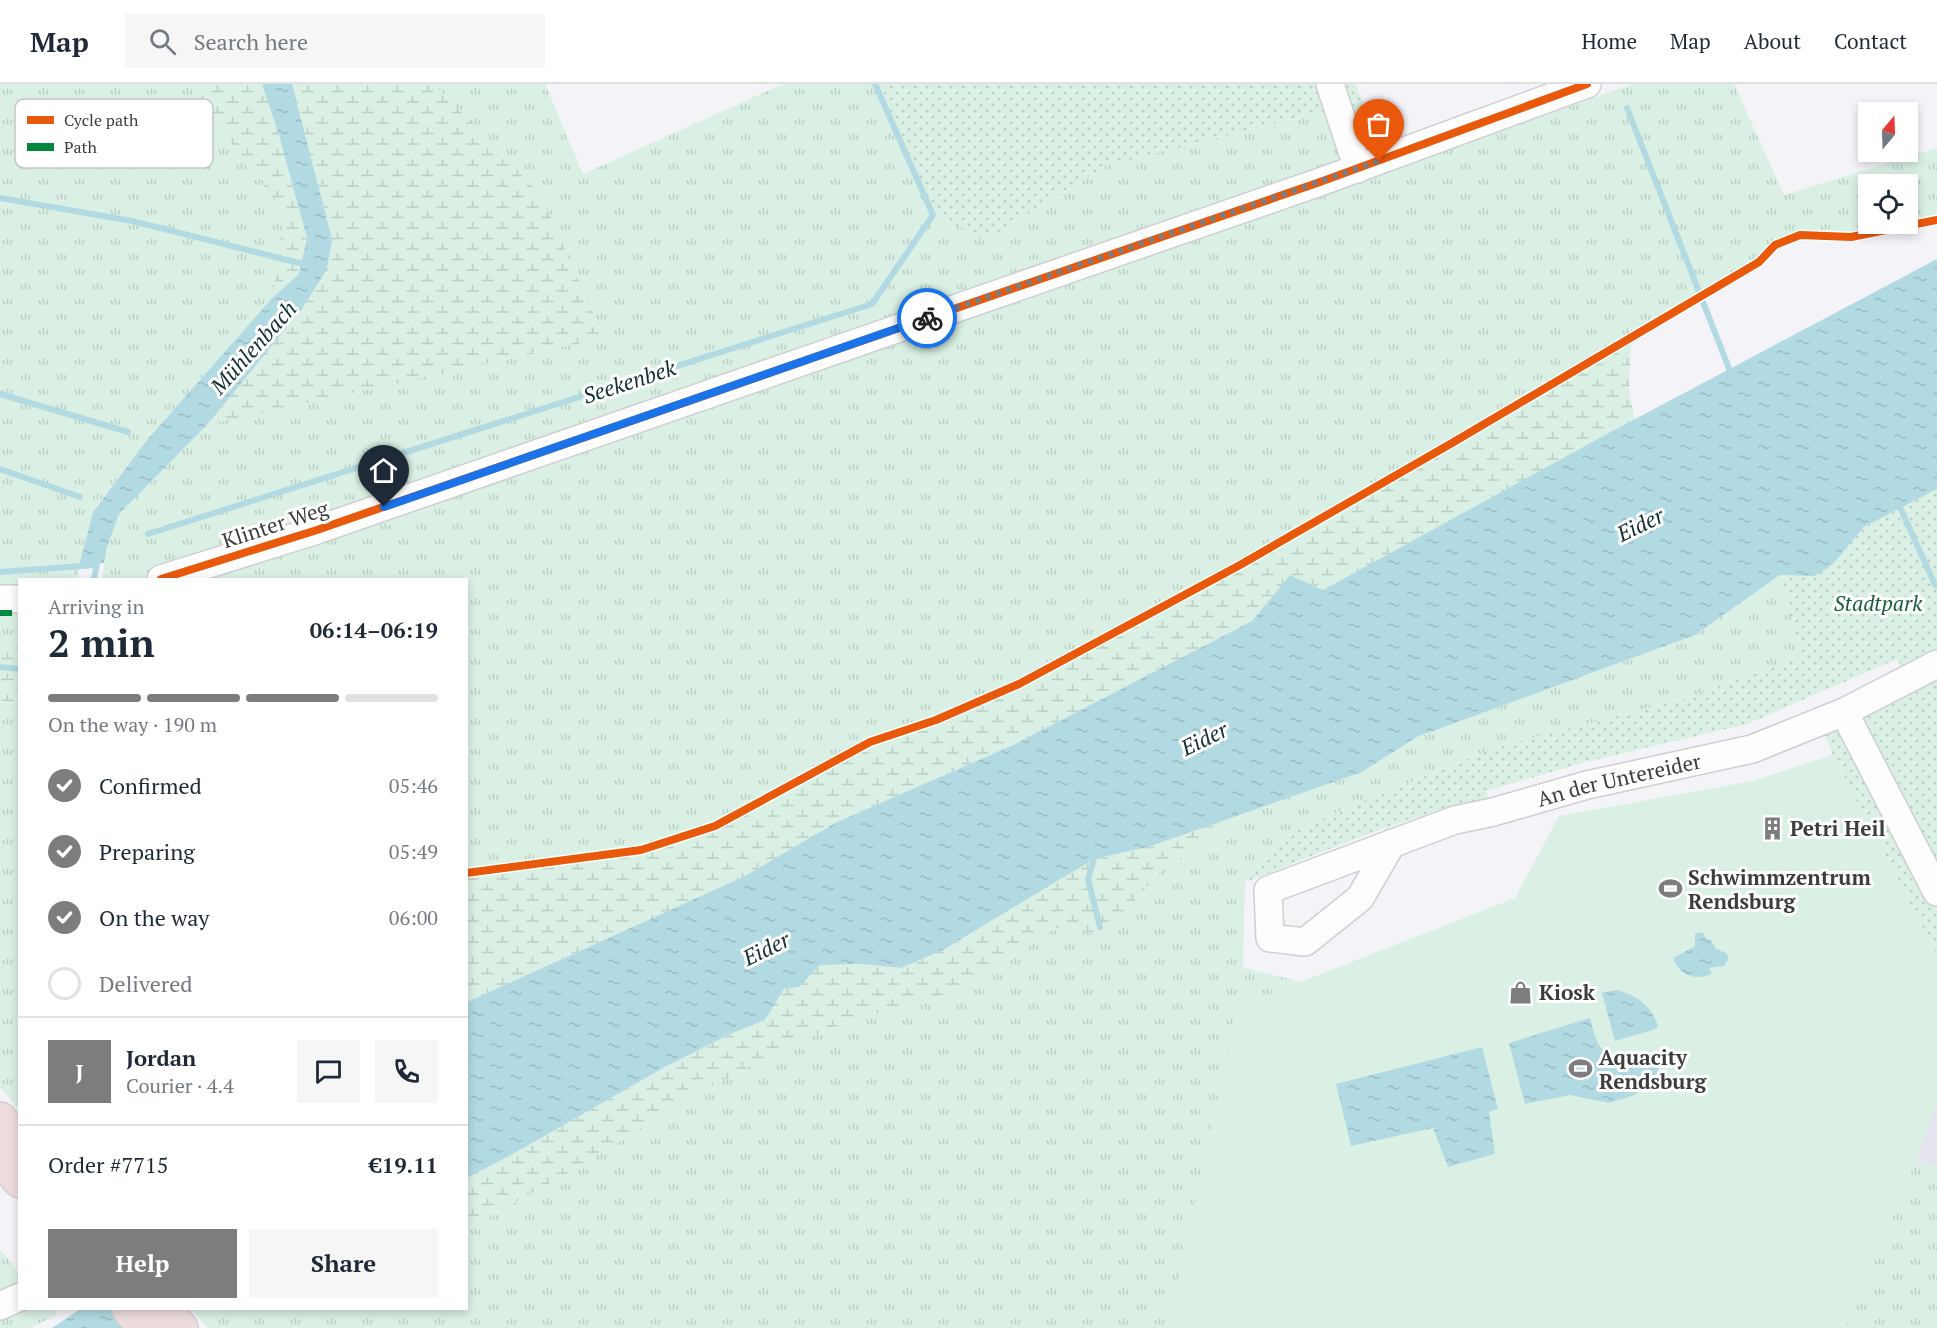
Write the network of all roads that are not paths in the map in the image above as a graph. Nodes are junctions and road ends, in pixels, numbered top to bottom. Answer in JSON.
{"nodes":[{"id":1,"x":1330,"y":84,"type":"edge"},
{"id":2,"x":1587,"y":84,"type":"edge"},
{"id":3,"x":1358,"y":169,"type":"junction"},
{"id":4,"x":169,"y":578,"type":"edge"},
{"id":5,"x":0,"y":599,"type":"edge"},
{"id":6,"x":18,"y":599,"type":"edge"},
{"id":7,"x":1937,"y":664,"type":"edge"},
{"id":8,"x":1844,"y":712,"type":"junction"},
{"id":9,"x":1392,"y":843,"type":"junction"},
{"id":10,"x":1937,"y":892,"type":"edge"},
{"id":11,"x":0,"y":1119,"type":"edge"},
{"id":12,"x":18,"y":1139,"type":"edge"},
{"id":13,"x":0,"y":1159,"type":"edge"},
{"id":14,"x":18,"y":1179,"type":"edge"},
{"id":15,"x":18,"y":1298,"type":"edge"},
{"id":16,"x":0,"y":1306,"type":"edge"},
{"id":17,"x":130,"y":1310,"type":"edge"},
{"id":18,"x":166,"y":1310,"type":"edge"},
{"id":19,"x":144,"y":1328,"type":"edge"},
{"id":20,"x":181,"y":1328,"type":"edge"}],
"edges":[{"from":1,"to":3,"type":"street"},
{"from":2,"to":3,"type":"street","name":"Klinter Weg"},
{"from":3,"to":4,"type":"street","name":"Klinter Weg"},
{"from":5,"to":6,"type":"street"},
{"from":7,"to":8,"type":"street","name":"An der Untereider"},
{"from":8,"to":9,"type":"street","name":"An der Untereider"},
{"from":8,"to":10,"type":"street"},
{"from":9,"to":9,"type":"street","name":"An der Untereider"},
{"from":11,"to":12,"type":"highway"},
{"from":13,"to":14,"type":"highway"},
{"from":15,"to":16,"type":"street"},
{"from":17,"to":19,"type":"highway"},
{"from":18,"to":20,"type":"highway"}]}
